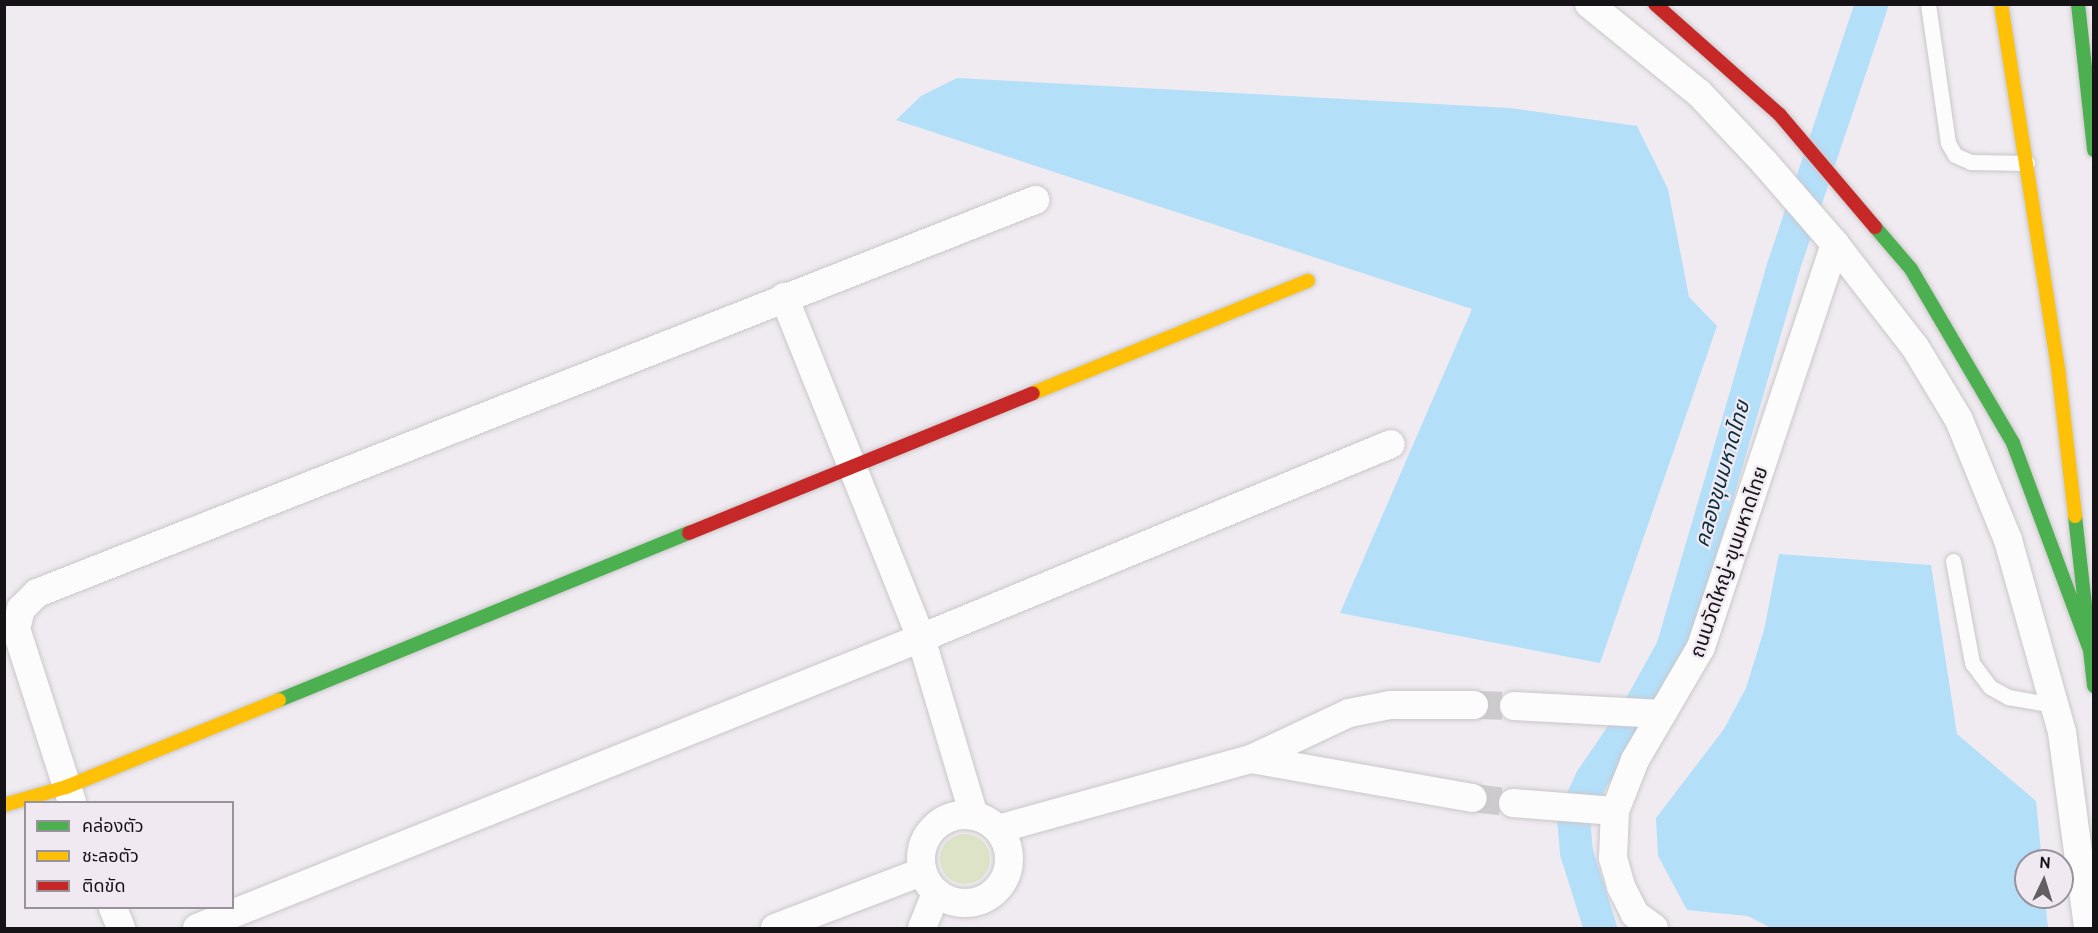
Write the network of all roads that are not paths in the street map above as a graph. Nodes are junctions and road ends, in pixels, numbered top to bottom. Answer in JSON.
{"nodes":[{"id":1,"x":1589,"y":4,"type":"edge"},
{"id":2,"x":1655,"y":4,"type":"edge"},
{"id":3,"x":1928,"y":4,"type":"edge"},
{"id":4,"x":2001,"y":4,"type":"edge"},
{"id":5,"x":2078,"y":4,"type":"edge"},
{"id":6,"x":2094,"y":150,"type":"edge"},
{"id":7,"x":2027,"y":163,"type":"junction"},
{"id":8,"x":1035,"y":200,"type":"dead end"},
{"id":9,"x":1828,"y":236,"type":"junction"},
{"id":10,"x":1308,"y":281,"type":"dead end"},
{"id":11,"x":784,"y":297,"type":"junction"},
{"id":12,"x":1391,"y":444,"type":"dead end"},
{"id":13,"x":854,"y":464,"type":"junction"},
{"id":14,"x":1953,"y":561,"type":"dead end"},
{"id":15,"x":921,"y":638,"type":"junction"},
{"id":16,"x":2090,"y":647,"type":"junction"},
{"id":17,"x":2094,"y":686,"type":"edge"},
{"id":18,"x":1474,"y":705,"type":"tunnel mouth"},
{"id":19,"x":2054,"y":705,"type":"junction"},
{"id":20,"x":1514,"y":706,"type":"tunnel mouth"},
{"id":21,"x":1652,"y":714,"type":"junction"},
{"id":22,"x":1251,"y":759,"type":"junction"},
{"id":23,"x":69,"y":795,"type":"edge"},
{"id":24,"x":1473,"y":798,"type":"tunnel mouth"},
{"id":25,"x":30,"y":801,"type":"edge"},
{"id":26,"x":24,"y":802,"type":"edge"},
{"id":27,"x":1522,"y":804,"type":"tunnel mouth"},
{"id":28,"x":4,"y":805,"type":"edge"},
{"id":29,"x":1605,"y":810,"type":"junction"},
{"id":30,"x":974,"y":816,"type":"junction"},
{"id":31,"x":998,"y":829,"type":"junction"},
{"id":32,"x":929,"y":883,"type":"junction"},
{"id":33,"x":113,"y":909,"type":"edge"},
{"id":34,"x":121,"y":928,"type":"edge"},
{"id":35,"x":197,"y":928,"type":"edge"},
{"id":36,"x":776,"y":928,"type":"edge"},
{"id":37,"x":922,"y":928,"type":"edge"},
{"id":38,"x":1654,"y":928,"type":"edge"},
{"id":39,"x":2088,"y":928,"type":"edge"}],
"edges":[{"from":1,"to":9,"type":"street"},
{"from":2,"to":16,"type":"main road"},
{"from":3,"to":7,"type":"lane"},
{"from":4,"to":7,"type":"main road"},
{"from":5,"to":6,"type":"main road"},
{"from":7,"to":16,"type":"main road"},
{"from":8,"to":11,"type":"street"},
{"from":9,"to":19,"type":"street"},
{"from":9,"to":21,"type":"street","name":"ถนนวัดใหญ่-ขุนมหาดไทย"},
{"from":10,"to":13,"type":"main road"},
{"from":11,"to":13,"type":"street"},
{"from":11,"to":23,"type":"street"},
{"from":12,"to":15,"type":"street"},
{"from":13,"to":15,"type":"street"},
{"from":13,"to":23,"type":"main road"},
{"from":14,"to":19,"type":"lane"},
{"from":15,"to":30,"type":"street"},
{"from":15,"to":35,"type":"street"},
{"from":16,"to":17,"type":"main road"},
{"from":18,"to":22,"type":"street"},
{"from":19,"to":39,"type":"street"},
{"from":20,"to":21,"type":"street"},
{"from":21,"to":29,"type":"street","name":"ถนนวัดใหญ่-ขุนมหาดไทย"},
{"from":22,"to":24,"type":"street"},
{"from":22,"to":31,"type":"street"},
{"from":23,"to":25,"type":"main road"},
{"from":26,"to":28,"type":"main road"},
{"from":27,"to":29,"type":"street"},
{"from":29,"to":38,"type":"street","name":"ถนนวัดใหญ่-ขุนมหาดไทย"},
{"from":30,"to":31,"type":"street"},
{"from":30,"to":32,"type":"street"},
{"from":31,"to":32,"type":"street"},
{"from":32,"to":36,"type":"street"},
{"from":32,"to":37,"type":"street"},
{"from":33,"to":34,"type":"street"}]}
